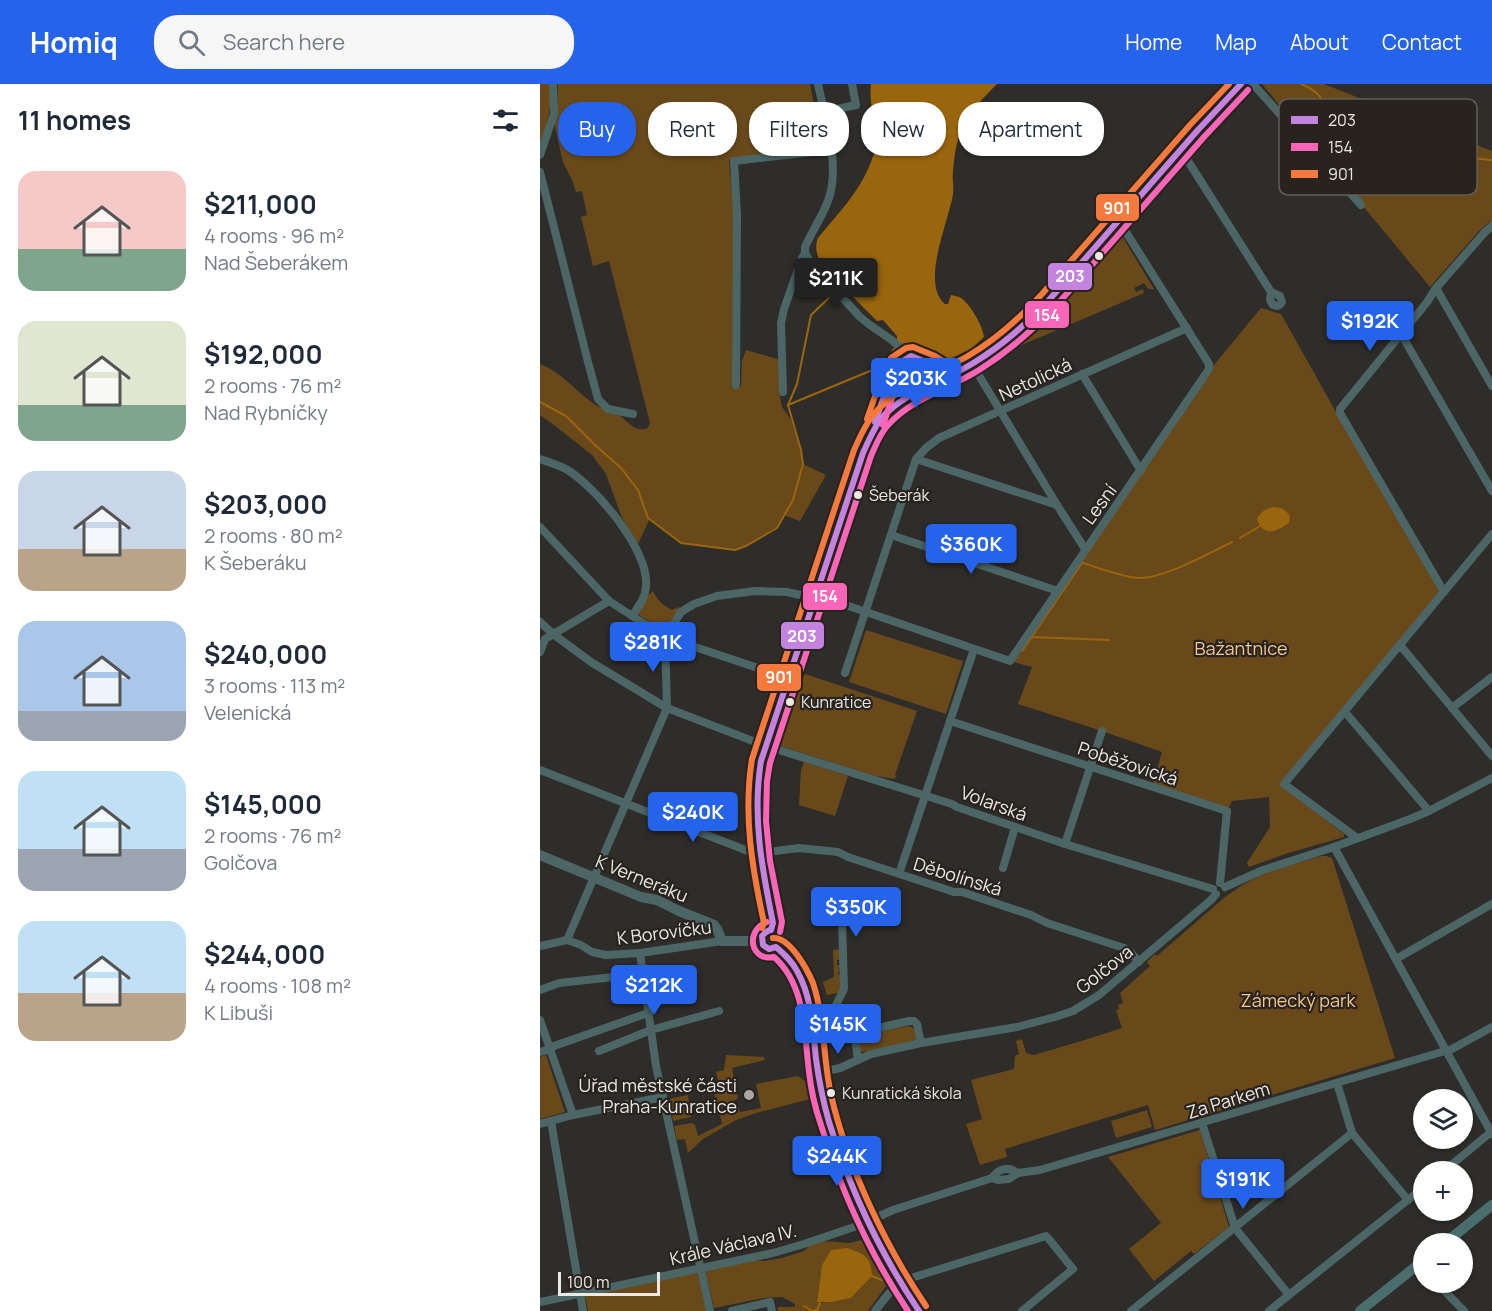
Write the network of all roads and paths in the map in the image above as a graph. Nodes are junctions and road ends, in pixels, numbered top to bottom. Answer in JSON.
{"nodes":[{"id":1,"x":553,"y":84,"type":"edge"},
{"id":2,"x":818,"y":84,"type":"edge"},
{"id":3,"x":852,"y":84,"type":"edge"},
{"id":4,"x":1240,"y":84,"type":"edge"},
{"id":5,"x":1253,"y":84,"type":"edge"},
{"id":6,"x":821,"y":102,"type":"edge"},
{"id":7,"x":849,"y":106,"type":"edge"},
{"id":8,"x":1279,"y":113,"type":"edge"},
{"id":9,"x":1181,"y":150,"type":"junction"},
{"id":10,"x":540,"y":155,"type":"edge"},
{"id":11,"x":778,"y":156,"type":"edge"},
{"id":12,"x":832,"y":156,"type":"edge"},
{"id":13,"x":540,"y":172,"type":"edge"},
{"id":14,"x":1352,"y":195,"type":"edge"},
{"id":15,"x":1361,"y":205,"type":"dead end"},
{"id":16,"x":1119,"y":220,"type":"junction"},
{"id":17,"x":1492,"y":226,"type":"edge"},
{"id":18,"x":806,"y":253,"type":"junction"},
{"id":19,"x":1436,"y":288,"type":"junction"},
{"id":20,"x":1271,"y":292,"type":"dead end"},
{"id":21,"x":1187,"y":328,"type":"junction"},
{"id":22,"x":1401,"y":334,"type":"junction"},
{"id":23,"x":972,"y":364,"type":"junction"},
{"id":24,"x":1082,"y":374,"type":"junction"},
{"id":25,"x":947,"y":377,"type":"junction"},
{"id":26,"x":736,"y":385,"type":"dead end"},
{"id":27,"x":1492,"y":386,"type":"edge"},
{"id":28,"x":783,"y":392,"type":"dead end"},
{"id":29,"x":1001,"y":412,"type":"junction"},
{"id":30,"x":633,"y":414,"type":"dead end"},
{"id":31,"x":540,"y":459,"type":"edge"},
{"id":32,"x":916,"y":459,"type":"junction"},
{"id":33,"x":1141,"y":471,"type":"junction"},
{"id":34,"x":1492,"y":491,"type":"edge"},
{"id":35,"x":1057,"y":505,"type":"junction"},
{"id":36,"x":540,"y":527,"type":"edge"},
{"id":37,"x":1492,"y":534,"type":"edge"},
{"id":38,"x":891,"y":535,"type":"junction"},
{"id":39,"x":1085,"y":549,"type":"junction"},
{"id":40,"x":1058,"y":591,"type":"junction"},
{"id":41,"x":1444,"y":592,"type":"junction"},
{"id":42,"x":815,"y":597,"type":"junction"},
{"id":43,"x":609,"y":601,"type":"junction"},
{"id":44,"x":865,"y":612,"type":"junction"},
{"id":45,"x":632,"y":616,"type":"junction"},
{"id":46,"x":540,"y":622,"type":"edge"},
{"id":47,"x":553,"y":634,"type":"junction"},
{"id":48,"x":665,"y":637,"type":"junction"},
{"id":49,"x":1400,"y":645,"type":"junction"},
{"id":50,"x":974,"y":648,"type":"junction"},
{"id":51,"x":540,"y":652,"type":"edge"},
{"id":52,"x":845,"y":673,"type":"dead end"},
{"id":53,"x":1492,"y":677,"type":"edge"},
{"id":54,"x":788,"y":678,"type":"junction"},
{"id":55,"x":667,"y":708,"type":"junction"},
{"id":56,"x":1452,"y":708,"type":"junction"},
{"id":57,"x":1345,"y":712,"type":"junction"},
{"id":58,"x":950,"y":721,"type":"junction"},
{"id":59,"x":1102,"y":731,"type":"dead end"},
{"id":60,"x":766,"y":746,"type":"junction"},
{"id":61,"x":1492,"y":756,"type":"edge"},
{"id":62,"x":1091,"y":766,"type":"junction"},
{"id":63,"x":540,"y":770,"type":"edge"},
{"id":64,"x":1492,"y":778,"type":"edge"},
{"id":65,"x":925,"y":796,"type":"junction"},
{"id":66,"x":626,"y":804,"type":"junction"},
{"id":67,"x":1429,"y":811,"type":"junction"},
{"id":68,"x":1015,"y":827,"type":"junction"},
{"id":69,"x":1357,"y":838,"type":"junction"},
{"id":70,"x":1065,"y":843,"type":"junction"},
{"id":71,"x":1334,"y":847,"type":"junction"},
{"id":72,"x":760,"y":854,"type":"junction"},
{"id":73,"x":540,"y":855,"type":"edge"},
{"id":74,"x":1003,"y":867,"type":"dead end"},
{"id":75,"x":899,"y":874,"type":"junction"},
{"id":76,"x":593,"y":878,"type":"junction"},
{"id":77,"x":1222,"y":885,"type":"junction"},
{"id":78,"x":1214,"y":892,"type":"junction"},
{"id":79,"x":1492,"y":904,"type":"edge"},
{"id":80,"x":842,"y":920,"type":"dead end"},
{"id":81,"x":771,"y":930,"type":"junction"},
{"id":82,"x":567,"y":940,"type":"junction"},
{"id":83,"x":722,"y":941,"type":"junction"},
{"id":84,"x":761,"y":941,"type":"junction"},
{"id":85,"x":540,"y":946,"type":"edge"},
{"id":86,"x":776,"y":947,"type":"junction"},
{"id":87,"x":640,"y":953,"type":"junction"},
{"id":88,"x":1396,"y":959,"type":"junction"},
{"id":89,"x":1139,"y":962,"type":"junction"},
{"id":90,"x":642,"y":974,"type":"junction"},
{"id":91,"x":540,"y":990,"type":"edge"},
{"id":92,"x":719,"y":1011,"type":"dead end"},
{"id":93,"x":648,"y":1013,"type":"junction"},
{"id":94,"x":540,"y":1020,"type":"edge"},
{"id":95,"x":1492,"y":1027,"type":"edge"},
{"id":96,"x":651,"y":1030,"type":"junction"},
{"id":97,"x":854,"y":1030,"type":"junction"},
{"id":98,"x":921,"y":1043,"type":"junction"},
{"id":99,"x":550,"y":1049,"type":"junction"},
{"id":100,"x":599,"y":1051,"type":"dead end"},
{"id":101,"x":1446,"y":1051,"type":"junction"},
{"id":102,"x":540,"y":1052,"type":"edge"},
{"id":103,"x":858,"y":1060,"type":"junction"},
{"id":104,"x":821,"y":1073,"type":"junction"},
{"id":105,"x":1337,"y":1083,"type":"junction"},
{"id":106,"x":663,"y":1097,"type":"junction"},
{"id":107,"x":573,"y":1115,"type":"junction"},
{"id":108,"x":551,"y":1121,"type":"junction"},
{"id":109,"x":1202,"y":1123,"type":"junction"},
{"id":110,"x":540,"y":1124,"type":"edge"},
{"id":111,"x":1352,"y":1133,"type":"junction"},
{"id":112,"x":1492,"y":1133,"type":"edge"},
{"id":113,"x":1457,"y":1161,"type":"edge"},
{"id":114,"x":1413,"y":1195,"type":"edge"},
{"id":115,"x":1407,"y":1200,"type":"junction"},
{"id":116,"x":1492,"y":1205,"type":"edge"},
{"id":117,"x":863,"y":1223,"type":"junction"},
{"id":118,"x":1235,"y":1228,"type":"junction"},
{"id":119,"x":1458,"y":1233,"type":"edge"},
{"id":120,"x":701,"y":1267,"type":"junction"},
{"id":121,"x":1413,"y":1272,"type":"edge"},
{"id":122,"x":901,"y":1282,"type":"junction"},
{"id":123,"x":580,"y":1293,"type":"junction"},
{"id":124,"x":1447,"y":1293,"type":"edge"},
{"id":125,"x":1289,"y":1295,"type":"junction"},
{"id":126,"x":540,"y":1302,"type":"edge"},
{"id":127,"x":583,"y":1311,"type":"edge"},
{"id":128,"x":710,"y":1311,"type":"edge"},
{"id":129,"x":732,"y":1311,"type":"edge"},
{"id":130,"x":772,"y":1311,"type":"edge"},
{"id":131,"x":875,"y":1311,"type":"edge"},
{"id":132,"x":919,"y":1311,"type":"edge"},
{"id":133,"x":1022,"y":1311,"type":"edge"},
{"id":134,"x":1131,"y":1311,"type":"edge"},
{"id":135,"x":1269,"y":1311,"type":"edge"},
{"id":136,"x":1360,"y":1311,"type":"edge"},
{"id":137,"x":1464,"y":1311,"type":"edge"}],
"edges":[{"from":1,"to":10,"type":"street"},
{"from":2,"to":6,"type":"street"},
{"from":3,"to":7,"type":"street"},
{"from":4,"to":9,"type":"street"},
{"from":5,"to":8,"type":"street"},
{"from":9,"to":16,"type":"street"},
{"from":9,"to":20,"type":"street"},
{"from":11,"to":26,"type":"street"},
{"from":12,"to":18,"type":"street"},
{"from":13,"to":30,"type":"street"},
{"from":14,"to":15,"type":"street"},
{"from":16,"to":21,"type":"street"},
{"from":16,"to":23,"type":"street"},
{"from":17,"to":19,"type":"street"},
{"from":18,"to":25,"type":"street"},
{"from":18,"to":28,"type":"street"},
{"from":19,"to":22,"type":"street"},
{"from":19,"to":27,"type":"street"},
{"from":21,"to":24,"type":"street","name":"Netolická"},
{"from":21,"to":33,"type":"street","name":"Lesní"},
{"from":22,"to":34,"type":"street"},
{"from":22,"to":41,"type":"street"},
{"from":23,"to":25,"type":"street"},
{"from":23,"to":29,"type":"street"},
{"from":24,"to":29,"type":"street","name":"Netolická"},
{"from":24,"to":33,"type":"street"},
{"from":25,"to":42,"type":"street"},
{"from":29,"to":32,"type":"street","name":"Netolická"},
{"from":29,"to":35,"type":"street"},
{"from":31,"to":45,"type":"street"},
{"from":32,"to":35,"type":"street"},
{"from":32,"to":38,"type":"street","name":"Netolická"},
{"from":33,"to":39,"type":"street","name":"Lesní"},
{"from":35,"to":39,"type":"street"},
{"from":36,"to":43,"type":"street"},
{"from":37,"to":41,"type":"street"},
{"from":38,"to":40,"type":"street"},
{"from":38,"to":44,"type":"street","name":"Netolická"},
{"from":39,"to":40,"type":"street","name":"Lesní"},
{"from":40,"to":50,"type":"street","name":"Lesní"},
{"from":41,"to":49,"type":"street"},
{"from":42,"to":44,"type":"street"},
{"from":42,"to":48,"type":"street"},
{"from":42,"to":54,"type":"street"},
{"from":43,"to":45,"type":"street"},
{"from":43,"to":47,"type":"street"},
{"from":44,"to":50,"type":"street"},
{"from":44,"to":52,"type":"street","name":"Netolická"},
{"from":45,"to":48,"type":"street"},
{"from":46,"to":47,"type":"street","name":"Volarská"},
{"from":47,"to":51,"type":"street"},
{"from":47,"to":55,"type":"street","name":"Volarská"},
{"from":48,"to":54,"type":"street"},
{"from":48,"to":55,"type":"street"},
{"from":49,"to":56,"type":"street"},
{"from":49,"to":57,"type":"street"},
{"from":50,"to":58,"type":"street"},
{"from":53,"to":56,"type":"street"},
{"from":54,"to":60,"type":"street"},
{"from":55,"to":60,"type":"street","name":"Volarská"},
{"from":55,"to":66,"type":"street"},
{"from":56,"to":61,"type":"street"},
{"from":57,"to":67,"type":"street"},
{"from":57,"to":69,"type":"street"},
{"from":58,"to":62,"type":"street","name":"Poběžovická"},
{"from":58,"to":65,"type":"street"},
{"from":59,"to":62,"type":"street"},
{"from":60,"to":65,"type":"street","name":"Volarská"},
{"from":60,"to":72,"type":"street"},
{"from":62,"to":70,"type":"street"},
{"from":62,"to":77,"type":"street","name":"Poběžovická"},
{"from":63,"to":66,"type":"street"},
{"from":64,"to":67,"type":"street"},
{"from":65,"to":68,"type":"street","name":"Volarská"},
{"from":65,"to":75,"type":"street"},
{"from":66,"to":72,"type":"street"},
{"from":66,"to":76,"type":"street"},
{"from":67,"to":69,"type":"street"},
{"from":68,"to":70,"type":"street","name":"Volarská"},
{"from":68,"to":74,"type":"street"},
{"from":69,"to":71,"type":"street"},
{"from":70,"to":78,"type":"street","name":"Volarská"},
{"from":71,"to":77,"type":"street"},
{"from":71,"to":88,"type":"street"},
{"from":72,"to":75,"type":"street","name":"Děbolínská"},
{"from":72,"to":81,"type":"street"},
{"from":73,"to":76,"type":"street","name":"K Verneráku"},
{"from":75,"to":89,"type":"street","name":"Děbolínská"},
{"from":76,"to":82,"type":"street"},
{"from":76,"to":83,"type":"street","name":"K Verneráku"},
{"from":77,"to":78,"type":"street","name":"Golčova"},
{"from":78,"to":89,"type":"street","name":"Golčova"},
{"from":79,"to":88,"type":"street"},
{"from":80,"to":97,"type":"street"},
{"from":81,"to":84,"type":"street"},
{"from":81,"to":86,"type":"street"},
{"from":82,"to":85,"type":"street"},
{"from":82,"to":87,"type":"street","name":"K Borovíčku"},
{"from":83,"to":84,"type":"street","name":"K Borovíčku"},
{"from":83,"to":87,"type":"street","name":"K Borovíčku"},
{"from":84,"to":86,"type":"street"},
{"from":86,"to":104,"type":"street"},
{"from":87,"to":90,"type":"street"},
{"from":88,"to":101,"type":"street"},
{"from":89,"to":98,"type":"street","name":"Golčova"},
{"from":90,"to":91,"type":"street"},
{"from":90,"to":93,"type":"street"},
{"from":92,"to":96,"type":"street"},
{"from":93,"to":96,"type":"street"},
{"from":93,"to":99,"type":"street"},
{"from":94,"to":99,"type":"street"},
{"from":95,"to":101,"type":"street","name":"Za Parkem"},
{"from":96,"to":100,"type":"street"},
{"from":96,"to":106,"type":"street"},
{"from":97,"to":98,"type":"street"},
{"from":97,"to":103,"type":"street"},
{"from":98,"to":103,"type":"street","name":"Golčova"},
{"from":99,"to":102,"type":"street"},
{"from":99,"to":107,"type":"street"},
{"from":101,"to":105,"type":"street","name":"Za Parkem"},
{"from":101,"to":112,"type":"street"},
{"from":103,"to":104,"type":"street"},
{"from":104,"to":117,"type":"street"},
{"from":105,"to":109,"type":"street","name":"Za Parkem"},
{"from":105,"to":111,"type":"street"},
{"from":106,"to":107,"type":"street"},
{"from":106,"to":120,"type":"street"},
{"from":107,"to":108,"type":"street"},
{"from":108,"to":110,"type":"street"},
{"from":108,"to":123,"type":"street"},
{"from":109,"to":117,"type":"street","name":"Za Parkem"},
{"from":109,"to":118,"type":"street"},
{"from":111,"to":115,"type":"street"},
{"from":111,"to":118,"type":"street"},
{"from":112,"to":113,"type":"street"},
{"from":114,"to":115,"type":"street"},
{"from":115,"to":125,"type":"street"},
{"from":116,"to":119,"type":"main road"},
{"from":117,"to":120,"type":"street","name":"Krále Václava IV."},
{"from":117,"to":122,"type":"street"},
{"from":118,"to":125,"type":"street"},
{"from":118,"to":134,"type":"street"},
{"from":120,"to":123,"type":"street","name":"Krále Václava IV."},
{"from":120,"to":128,"type":"street"},
{"from":121,"to":136,"type":"main road"},
{"from":122,"to":131,"type":"street"},
{"from":122,"to":132,"type":"street"},
{"from":122,"to":133,"type":"street"},
{"from":123,"to":126,"type":"street","name":"Krále Václava IV."},
{"from":123,"to":127,"type":"street"},
{"from":124,"to":137,"type":"street"},
{"from":125,"to":135,"type":"street"},
{"from":129,"to":130,"type":"street"}]}
